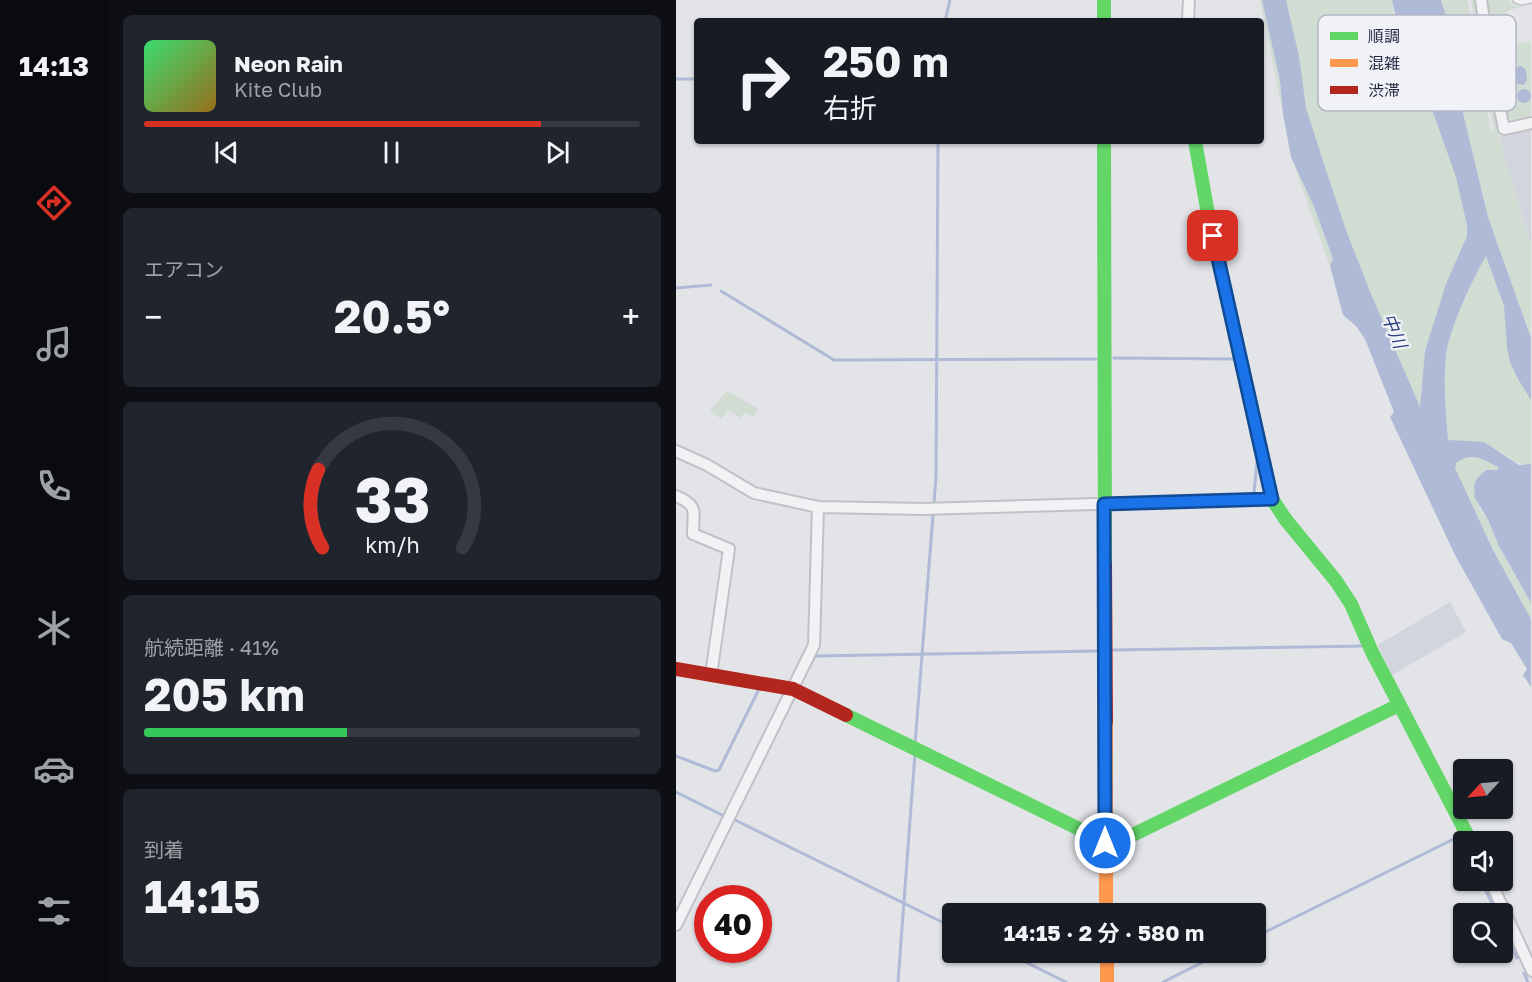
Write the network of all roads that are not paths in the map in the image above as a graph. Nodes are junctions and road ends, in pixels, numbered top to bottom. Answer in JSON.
{"nodes":[{"id":1,"x":1104,"y":0,"type":"edge"},
{"id":2,"x":1189,"y":0,"type":"edge"},
{"id":3,"x":1481,"y":0,"type":"edge"},
{"id":4,"x":1516,"y":0,"type":"edge"},
{"id":5,"x":1531,"y":0,"type":"edge"},
{"id":6,"x":1483,"y":15,"type":"edge"},
{"id":7,"x":1104,"y":18,"type":"edge"},
{"id":8,"x":1189,"y":18,"type":"edge"},
{"id":9,"x":1500,"y":111,"type":"edge"},
{"id":10,"x":1531,"y":123,"type":"edge"},
{"id":11,"x":1104,"y":144,"type":"edge"},
{"id":12,"x":1196,"y":144,"type":"edge"},
{"id":13,"x":676,"y":451,"type":"edge"},
{"id":14,"x":676,"y":496,"type":"edge"},
{"id":15,"x":1272,"y":499,"type":"junction"},
{"id":16,"x":1104,"y":504,"type":"junction"},
{"id":17,"x":818,"y":507,"type":"junction"},
{"id":18,"x":676,"y":669,"type":"edge"},
{"id":19,"x":711,"y":675,"type":"junction"},
{"id":20,"x":793,"y":689,"type":"junction"},
{"id":21,"x":1399,"y":705,"type":"junction"},
{"id":22,"x":1465,"y":831,"type":"edge"},
{"id":23,"x":1105,"y":843,"type":"junction"},
{"id":24,"x":1495,"y":891,"type":"edge"},
{"id":25,"x":1106,"y":903,"type":"edge"},
{"id":26,"x":676,"y":925,"type":"edge"},
{"id":27,"x":1107,"y":963,"type":"edge"},
{"id":28,"x":1531,"y":971,"type":"edge"},
{"id":29,"x":1107,"y":982,"type":"edge"}],
"edges":[{"from":1,"to":7,"type":"street"},
{"from":2,"to":8,"type":"street"},
{"from":3,"to":6,"type":"street"},
{"from":4,"to":5,"type":"lane"},
{"from":9,"to":10,"type":"street"},
{"from":11,"to":16,"type":"street"},
{"from":12,"to":15,"type":"street"},
{"from":13,"to":17,"type":"street"},
{"from":14,"to":19,"type":"street"},
{"from":15,"to":16,"type":"street"},
{"from":15,"to":21,"type":"street"},
{"from":16,"to":17,"type":"street"},
{"from":16,"to":23,"type":"street"},
{"from":17,"to":20,"type":"street"},
{"from":18,"to":19,"type":"street"},
{"from":19,"to":20,"type":"street"},
{"from":20,"to":23,"type":"street"},
{"from":20,"to":26,"type":"street"},
{"from":21,"to":22,"type":"street"},
{"from":21,"to":23,"type":"street"},
{"from":23,"to":25,"type":"street"},
{"from":24,"to":28,"type":"street"},
{"from":27,"to":29,"type":"street"}]}
